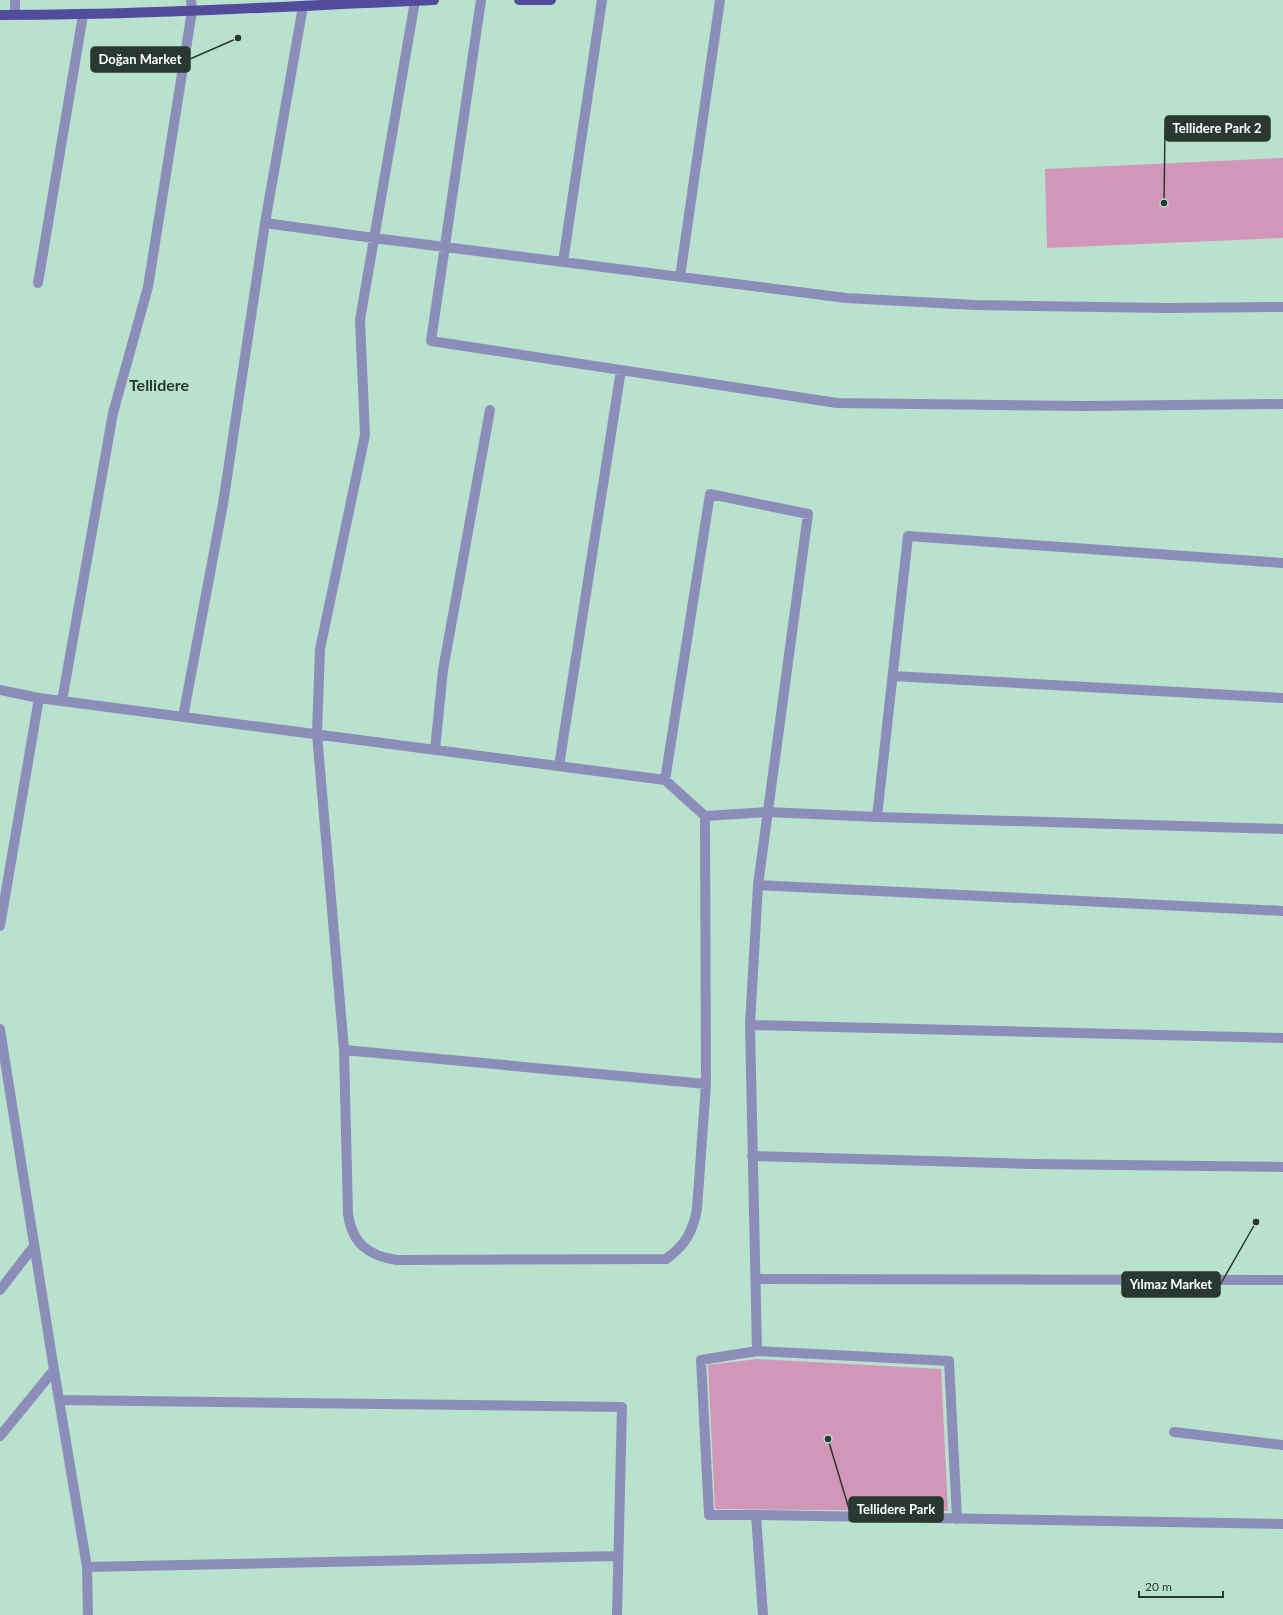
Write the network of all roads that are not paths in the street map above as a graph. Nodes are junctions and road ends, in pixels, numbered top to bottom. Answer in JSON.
{"nodes":[{"id":1,"x":15,"y":0,"type":"edge"},
{"id":2,"x":191,"y":0,"type":"edge"},
{"id":3,"x":434,"y":0,"type":"edge"},
{"id":4,"x":481,"y":0,"type":"edge"},
{"id":5,"x":519,"y":0,"type":"edge"},
{"id":6,"x":529,"y":0,"type":"edge"},
{"id":7,"x":551,"y":0,"type":"edge"},
{"id":8,"x":602,"y":0,"type":"edge"},
{"id":9,"x":720,"y":0,"type":"edge"},
{"id":10,"x":370,"y":1,"type":"edge"},
{"id":11,"x":415,"y":1,"type":"edge"},
{"id":12,"x":238,"y":5,"type":"edge"},
{"id":13,"x":303,"y":6,"type":"junction"},
{"id":14,"x":192,"y":11,"type":"junction"},
{"id":15,"x":0,"y":15,"type":"edge"},
{"id":16,"x":15,"y":15,"type":"junction"},
{"id":17,"x":83,"y":15,"type":"junction"},
{"id":18,"x":265,"y":223,"type":"junction"},
{"id":19,"x":374,"y":238,"type":"junction"},
{"id":20,"x":445,"y":247,"type":"junction"},
{"id":21,"x":563,"y":262,"type":"junction"},
{"id":22,"x":680,"y":276,"type":"junction"},
{"id":23,"x":38,"y":283,"type":"dead end"},
{"id":24,"x":1283,"y":307,"type":"edge"},
{"id":25,"x":621,"y":370,"type":"junction"},
{"id":26,"x":1283,"y":404,"type":"edge"},
{"id":27,"x":490,"y":410,"type":"dead end"},
{"id":28,"x":1283,"y":563,"type":"edge"},
{"id":29,"x":893,"y":676,"type":"junction"},
{"id":30,"x":0,"y":690,"type":"edge"},
{"id":31,"x":39,"y":698,"type":"junction"},
{"id":32,"x":1283,"y":698,"type":"edge"},
{"id":33,"x":62,"y":701,"type":"junction"},
{"id":34,"x":183,"y":717,"type":"junction"},
{"id":35,"x":316,"y":734,"type":"junction"},
{"id":36,"x":436,"y":750,"type":"junction"},
{"id":37,"x":559,"y":766,"type":"junction"},
{"id":38,"x":665,"y":780,"type":"junction"},
{"id":39,"x":768,"y":812,"type":"junction"},
{"id":40,"x":705,"y":816,"type":"junction"},
{"id":41,"x":877,"y":817,"type":"junction"},
{"id":42,"x":1283,"y":829,"type":"edge"},
{"id":43,"x":758,"y":885,"type":"junction"},
{"id":44,"x":1283,"y":911,"type":"edge"},
{"id":45,"x":0,"y":926,"type":"edge"},
{"id":46,"x":750,"y":1025,"type":"junction"},
{"id":47,"x":0,"y":1029,"type":"edge"},
{"id":48,"x":1283,"y":1038,"type":"edge"},
{"id":49,"x":344,"y":1050,"type":"junction"},
{"id":50,"x":2,"y":1051,"type":"edge"},
{"id":51,"x":706,"y":1084,"type":"junction"},
{"id":52,"x":752,"y":1156,"type":"junction"},
{"id":53,"x":1283,"y":1167,"type":"edge"},
{"id":54,"x":34,"y":1246,"type":"junction"},
{"id":55,"x":755,"y":1279,"type":"junction"},
{"id":56,"x":1283,"y":1280,"type":"edge"},
{"id":57,"x":0,"y":1290,"type":"edge"},
{"id":58,"x":757,"y":1351,"type":"junction"},
{"id":59,"x":54,"y":1370,"type":"junction"},
{"id":60,"x":59,"y":1400,"type":"junction"},
{"id":61,"x":1174,"y":1432,"type":"dead end"},
{"id":62,"x":0,"y":1436,"type":"edge"},
{"id":63,"x":1283,"y":1445,"type":"edge"},
{"id":64,"x":756,"y":1515,"type":"junction"},
{"id":65,"x":957,"y":1519,"type":"junction"},
{"id":66,"x":1283,"y":1524,"type":"edge"},
{"id":67,"x":618,"y":1556,"type":"junction"},
{"id":68,"x":87,"y":1567,"type":"junction"},
{"id":69,"x":88,"y":1615,"type":"edge"},
{"id":70,"x":617,"y":1615,"type":"edge"},
{"id":71,"x":763,"y":1615,"type":"edge"}],
"edges":[{"from":1,"to":16,"type":"street"},
{"from":2,"to":14,"type":"street"},
{"from":3,"to":11,"type":"main road"},
{"from":4,"to":20,"type":"street"},
{"from":5,"to":6,"type":"main road"},
{"from":6,"to":7,"type":"main road"},
{"from":8,"to":21,"type":"street"},
{"from":9,"to":22,"type":"street"},
{"from":10,"to":11,"type":"main road"},
{"from":10,"to":13,"type":"main road"},
{"from":11,"to":19,"type":"street"},
{"from":12,"to":13,"type":"main road"},
{"from":12,"to":14,"type":"main road"},
{"from":13,"to":18,"type":"street"},
{"from":14,"to":17,"type":"main road"},
{"from":14,"to":33,"type":"street"},
{"from":15,"to":16,"type":"main road"},
{"from":16,"to":17,"type":"main road"},
{"from":17,"to":23,"type":"street"},
{"from":18,"to":19,"type":"street"},
{"from":18,"to":34,"type":"street"},
{"from":19,"to":20,"type":"street"},
{"from":19,"to":35,"type":"street"},
{"from":20,"to":21,"type":"street"},
{"from":20,"to":25,"type":"street"},
{"from":21,"to":22,"type":"street"},
{"from":22,"to":24,"type":"street"},
{"from":25,"to":26,"type":"street"},
{"from":25,"to":37,"type":"street"},
{"from":27,"to":36,"type":"street"},
{"from":28,"to":29,"type":"street"},
{"from":29,"to":32,"type":"street"},
{"from":29,"to":41,"type":"street"},
{"from":30,"to":31,"type":"street"},
{"from":31,"to":33,"type":"street"},
{"from":31,"to":45,"type":"street"},
{"from":33,"to":34,"type":"street"},
{"from":34,"to":35,"type":"street"},
{"from":35,"to":36,"type":"street"},
{"from":35,"to":49,"type":"street"},
{"from":36,"to":37,"type":"street"},
{"from":37,"to":38,"type":"street"},
{"from":38,"to":39,"type":"street"},
{"from":38,"to":40,"type":"street"},
{"from":39,"to":40,"type":"street"},
{"from":39,"to":41,"type":"street"},
{"from":39,"to":43,"type":"street"},
{"from":40,"to":51,"type":"street"},
{"from":41,"to":42,"type":"street"},
{"from":43,"to":44,"type":"street"},
{"from":43,"to":46,"type":"street"},
{"from":46,"to":48,"type":"street"},
{"from":46,"to":52,"type":"street"},
{"from":47,"to":50,"type":"street"},
{"from":49,"to":51,"type":"street"},
{"from":49,"to":51,"type":"street"},
{"from":50,"to":54,"type":"street"},
{"from":52,"to":53,"type":"street"},
{"from":52,"to":55,"type":"street"},
{"from":54,"to":57,"type":"street"},
{"from":54,"to":59,"type":"street"},
{"from":55,"to":56,"type":"street"},
{"from":55,"to":58,"type":"street"},
{"from":58,"to":64,"type":"street"},
{"from":58,"to":65,"type":"street"},
{"from":59,"to":60,"type":"street"},
{"from":59,"to":62,"type":"street"},
{"from":60,"to":67,"type":"street"},
{"from":60,"to":68,"type":"street"},
{"from":61,"to":63,"type":"street"},
{"from":64,"to":65,"type":"street"},
{"from":64,"to":71,"type":"street"},
{"from":65,"to":66,"type":"street"},
{"from":67,"to":68,"type":"street"},
{"from":67,"to":70,"type":"street"},
{"from":68,"to":69,"type":"street"}]}
